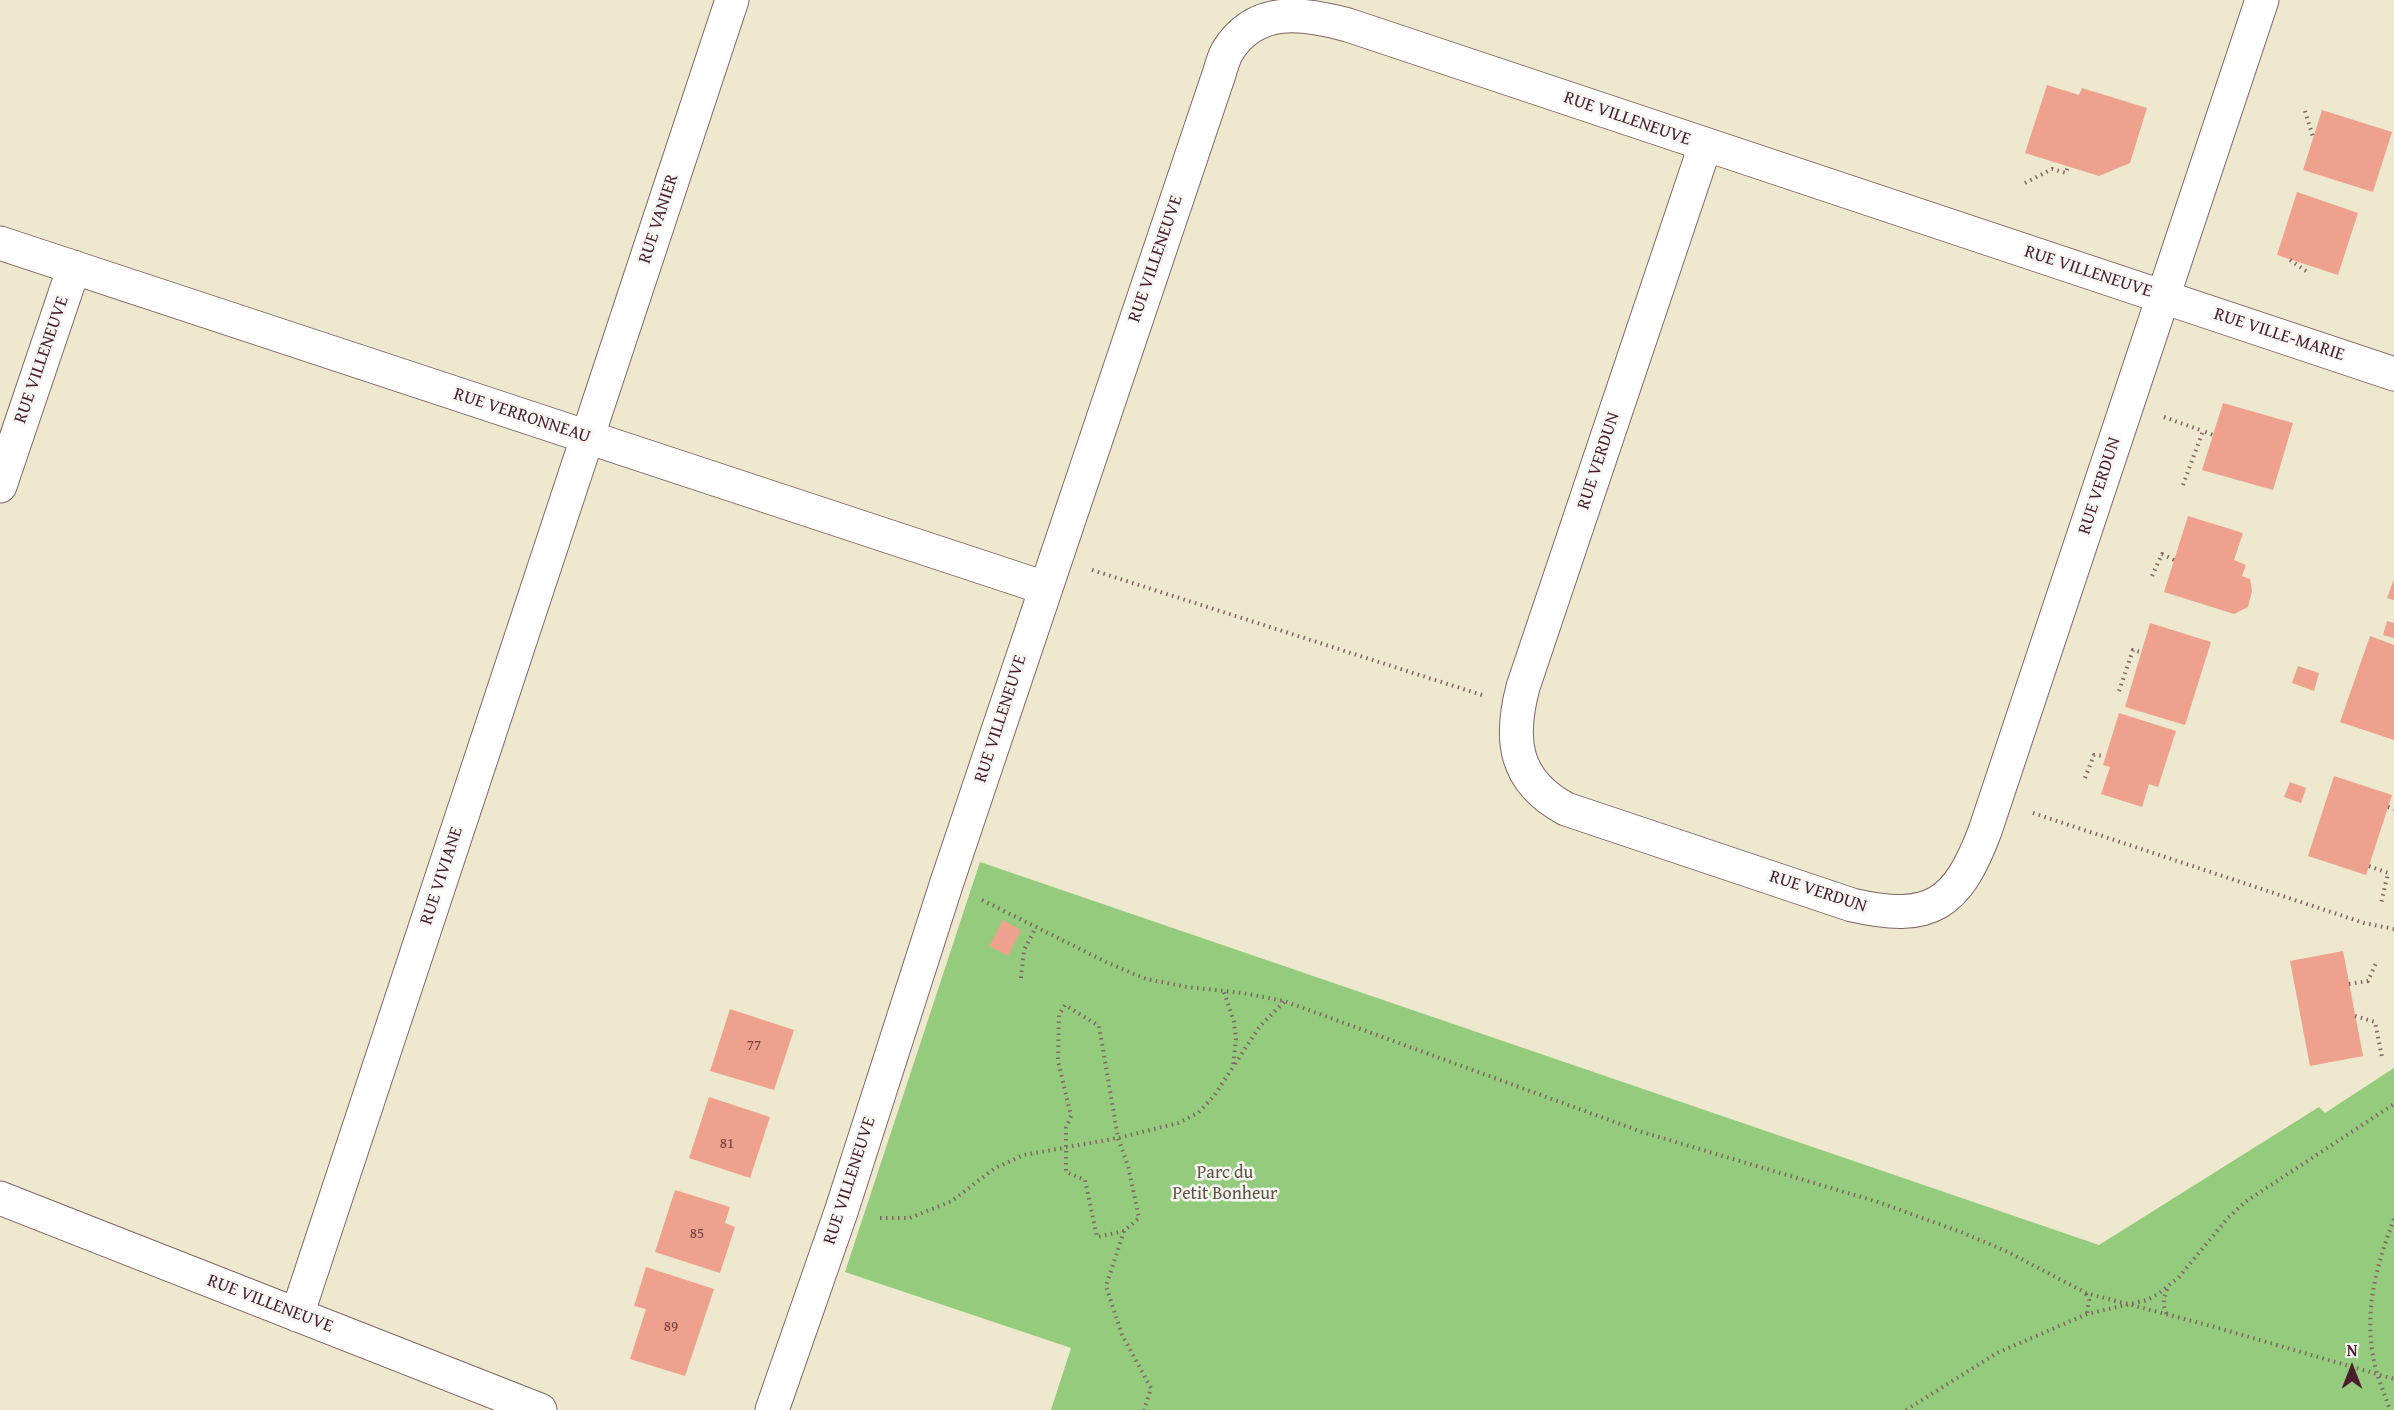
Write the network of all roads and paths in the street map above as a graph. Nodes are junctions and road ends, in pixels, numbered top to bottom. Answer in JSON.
{"nodes":[{"id":1,"x":732,"y":0,"type":"edge"},
{"id":2,"x":2262,"y":0,"type":"edge"},
{"id":3,"x":2305,"y":111,"type":"dead end"},
{"id":4,"x":2313,"y":137,"type":"dead end"},
{"id":5,"x":1705,"y":146,"type":"junction"},
{"id":6,"x":2068,"y":166,"type":"dead end"},
{"id":7,"x":2025,"y":183,"type":"dead end"},
{"id":8,"x":0,"y":243,"type":"edge"},
{"id":9,"x":2290,"y":260,"type":"dead end"},
{"id":10,"x":74,"y":267,"type":"junction"},
{"id":11,"x":2306,"y":271,"type":"dead end"},
{"id":12,"x":2164,"y":297,"type":"junction"},
{"id":13,"x":2394,"y":374,"type":"edge"},
{"id":14,"x":2213,"y":435,"type":"dead end"},
{"id":15,"x":587,"y":437,"type":"junction"},
{"id":16,"x":2183,"y":485,"type":"dead end"},
{"id":17,"x":0,"y":486,"type":"edge"},
{"id":18,"x":2174,"y":560,"type":"dead end"},
{"id":19,"x":1088,"y":569,"type":"dead end"},
{"id":20,"x":2152,"y":576,"type":"dead end"},
{"id":21,"x":1045,"y":588,"type":"junction"},
{"id":22,"x":2141,"y":652,"type":"dead end"},
{"id":23,"x":2119,"y":691,"type":"dead end"},
{"id":24,"x":1485,"y":696,"type":"dead end"},
{"id":25,"x":2105,"y":756,"type":"dead end"},
{"id":26,"x":2085,"y":778,"type":"dead end"},
{"id":27,"x":2388,"y":807,"type":"dead end"},
{"id":28,"x":2394,"y":809,"type":"edge"},
{"id":29,"x":2024,"y":814,"type":"dead end"},
{"id":30,"x":2369,"y":866,"type":"dead end"},
{"id":31,"x":980,"y":898,"type":"dead end"},
{"id":32,"x":2381,"y":904,"type":"dead end"},
{"id":33,"x":1036,"y":927,"type":"junction"},
{"id":34,"x":2394,"y":929,"type":"edge"},
{"id":35,"x":2376,"y":963,"type":"dead end"},
{"id":36,"x":1021,"y":978,"type":"dead end"},
{"id":37,"x":2349,"y":984,"type":"dead end"},
{"id":38,"x":1224,"y":992,"type":"junction"},
{"id":39,"x":1284,"y":1001,"type":"junction"},
{"id":40,"x":2355,"y":1016,"type":"dead end"},
{"id":41,"x":2382,"y":1057,"type":"dead end"},
{"id":42,"x":1233,"y":1067,"type":"junction"},
{"id":43,"x":2394,"y":1104,"type":"edge"},
{"id":44,"x":1118,"y":1138,"type":"junction"},
{"id":45,"x":1066,"y":1148,"type":"junction"},
{"id":46,"x":0,"y":1198,"type":"edge"},
{"id":47,"x":875,"y":1218,"type":"dead end"},
{"id":48,"x":2394,"y":1219,"type":"edge"},
{"id":49,"x":1124,"y":1230,"type":"junction"},
{"id":50,"x":2167,"y":1288,"type":"junction"},
{"id":51,"x":2086,"y":1293,"type":"junction"},
{"id":52,"x":2127,"y":1305,"type":"junction"},
{"id":53,"x":2087,"y":1314,"type":"junction"},
{"id":54,"x":297,"y":1315,"type":"junction"},
{"id":55,"x":2168,"y":1316,"type":"junction"},
{"id":56,"x":2377,"y":1374,"type":"junction"},
{"id":57,"x":2394,"y":1379,"type":"edge"},
{"id":58,"x":540,"y":1410,"type":"edge"},
{"id":59,"x":772,"y":1410,"type":"edge"},
{"id":60,"x":1144,"y":1410,"type":"edge"},
{"id":61,"x":1906,"y":1410,"type":"edge"},
{"id":62,"x":2390,"y":1410,"type":"edge"}],
"edges":[{"from":1,"to":15,"type":"street","name":"RUE VANIER"},
{"from":2,"to":12,"type":"street","name":"RUE VERDUN"},
{"from":3,"to":4,"type":"path"},
{"from":5,"to":12,"type":"street","name":"RUE VILLENEUVE"},
{"from":5,"to":12,"type":"street","name":"RUE VERDUN"},
{"from":5,"to":21,"type":"street","name":"RUE VILLENEUVE"},
{"from":6,"to":7,"type":"path"},
{"from":8,"to":10,"type":"street","name":"RUE VERRONNEAU"},
{"from":9,"to":11,"type":"path"},
{"from":10,"to":15,"type":"street","name":"RUE VERRONNEAU"},
{"from":10,"to":17,"type":"street","name":"RUE VILLENEUVE"},
{"from":12,"to":13,"type":"street","name":"RUE VILLE-MARIE"},
{"from":14,"to":16,"type":"path"},
{"from":15,"to":21,"type":"street","name":"RUE VERRONNEAU"},
{"from":15,"to":54,"type":"street","name":"RUE VIVIANE"},
{"from":18,"to":20,"type":"path"},
{"from":19,"to":24,"type":"path"},
{"from":21,"to":59,"type":"street","name":"RUE VILLENEUVE"},
{"from":22,"to":23,"type":"path"},
{"from":25,"to":26,"type":"path"},
{"from":27,"to":28,"type":"path"},
{"from":29,"to":34,"type":"path"},
{"from":30,"to":32,"type":"path"},
{"from":31,"to":33,"type":"path"},
{"from":33,"to":36,"type":"path"},
{"from":33,"to":38,"type":"path"},
{"from":35,"to":37,"type":"path"},
{"from":38,"to":39,"type":"path"},
{"from":38,"to":42,"type":"path"},
{"from":39,"to":42,"type":"path"},
{"from":39,"to":51,"type":"path"},
{"from":40,"to":41,"type":"path"},
{"from":42,"to":44,"type":"path"},
{"from":43,"to":50,"type":"path"},
{"from":44,"to":45,"type":"path"},
{"from":44,"to":45,"type":"path"},
{"from":44,"to":49,"type":"path"},
{"from":45,"to":47,"type":"path"},
{"from":45,"to":49,"type":"path"},
{"from":46,"to":54,"type":"street","name":"RUE VILLENEUVE"},
{"from":48,"to":56,"type":"path"},
{"from":49,"to":60,"type":"path"},
{"from":50,"to":52,"type":"path"},
{"from":50,"to":55,"type":"path"},
{"from":51,"to":52,"type":"path"},
{"from":51,"to":53,"type":"path"},
{"from":52,"to":53,"type":"path"},
{"from":52,"to":55,"type":"path"},
{"from":53,"to":61,"type":"path"},
{"from":54,"to":58,"type":"street","name":"RUE VILLENEUVE"},
{"from":55,"to":56,"type":"path"},
{"from":56,"to":57,"type":"path"},
{"from":56,"to":62,"type":"path"}]}
